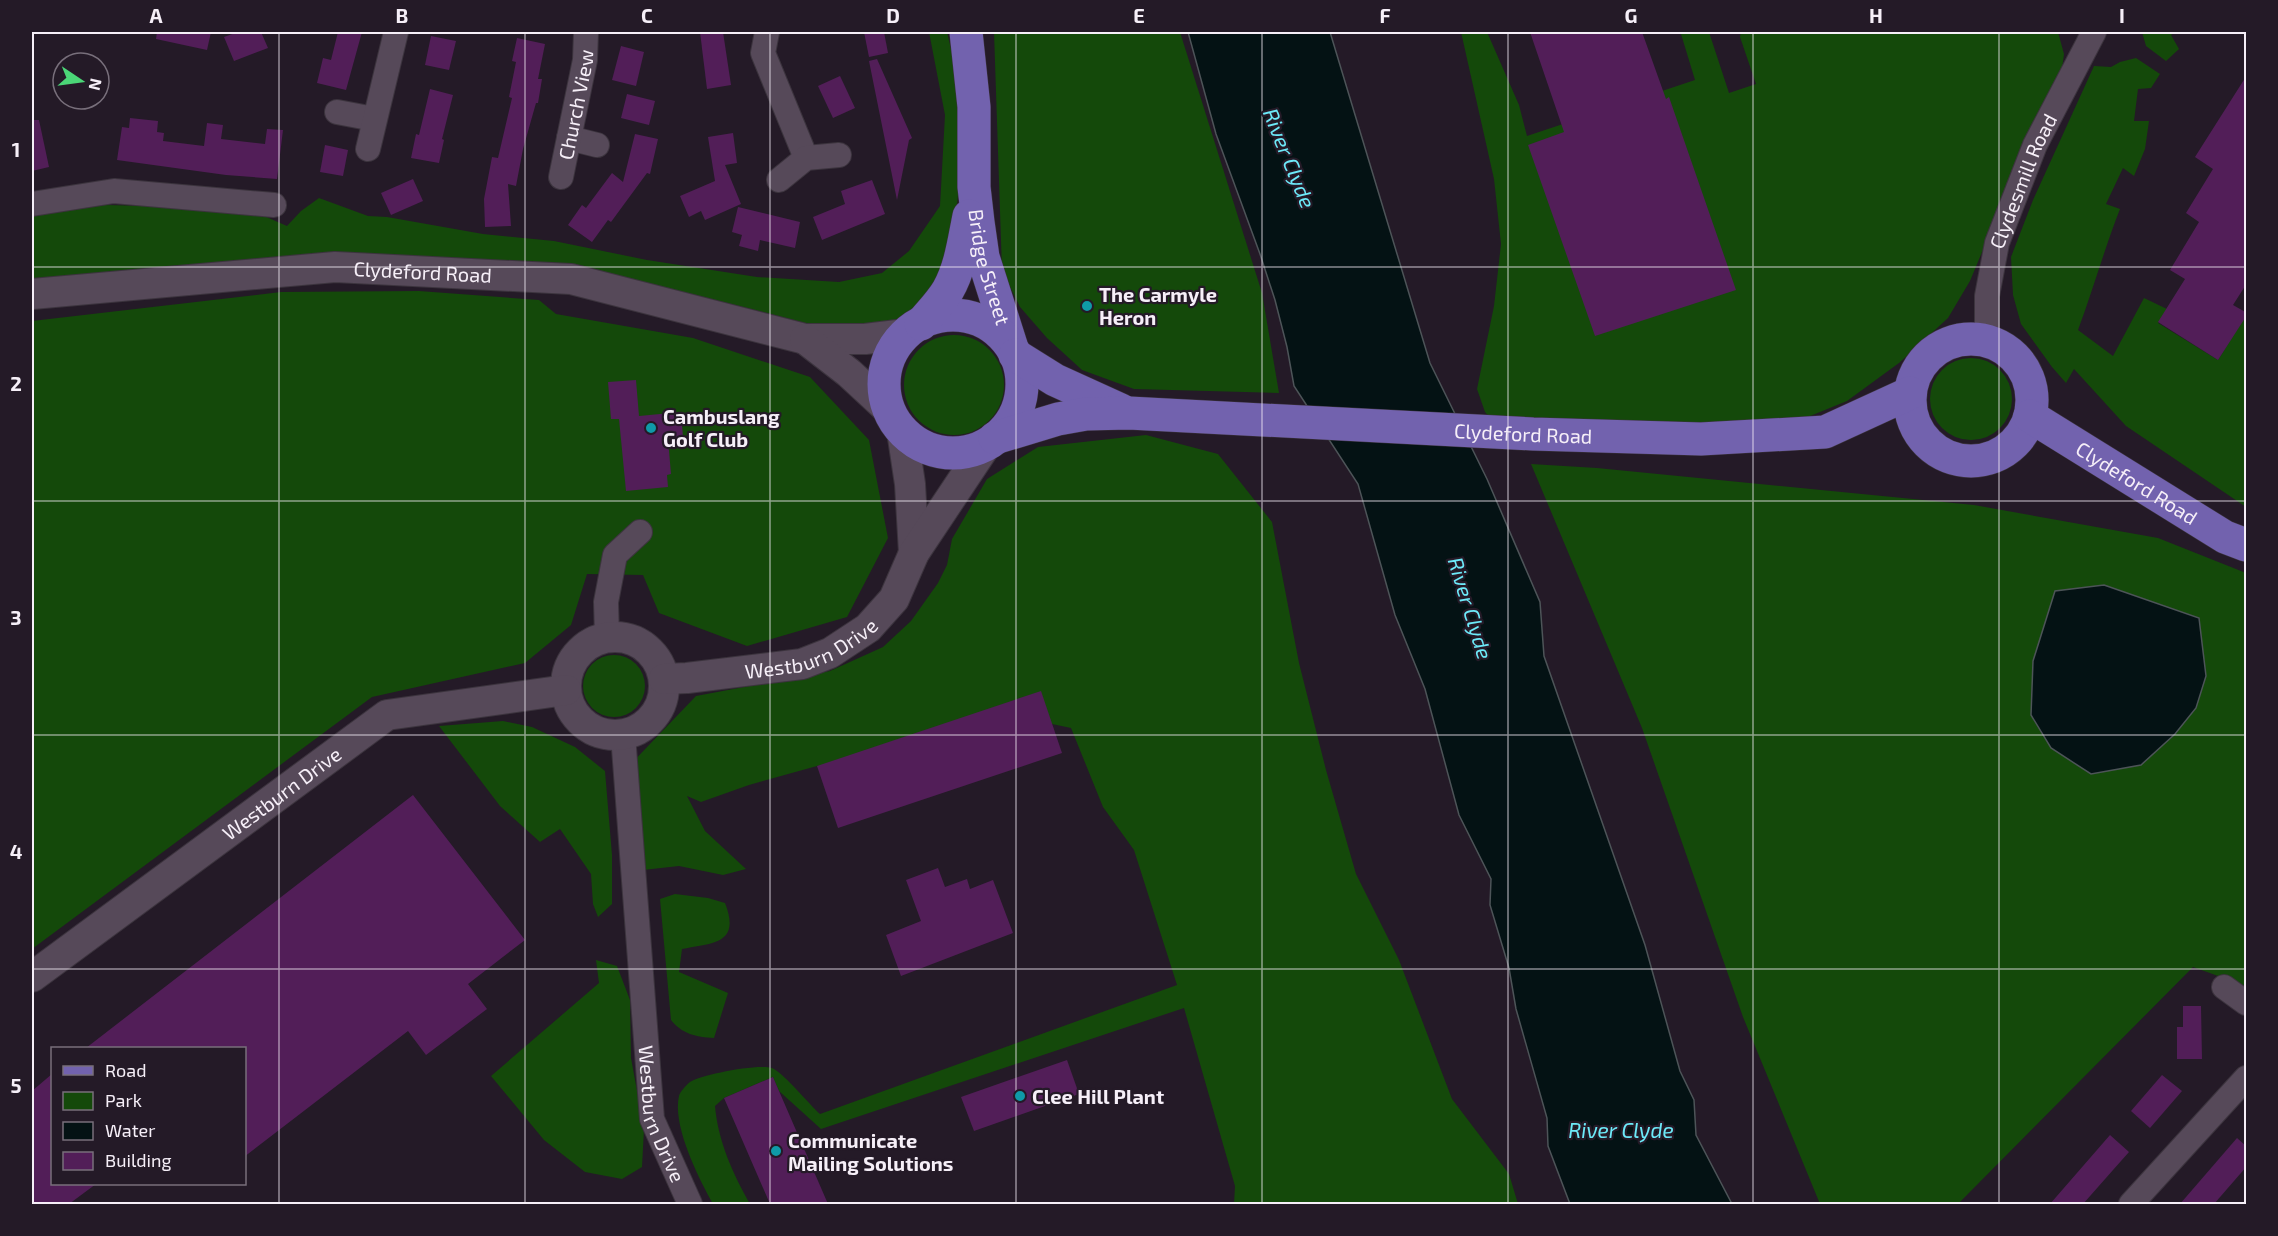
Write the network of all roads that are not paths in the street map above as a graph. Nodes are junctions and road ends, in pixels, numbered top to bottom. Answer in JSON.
{"nodes":[{"id":1,"x":396,"y":32,"type":"edge"},
{"id":2,"x":586,"y":32,"type":"edge"},
{"id":3,"x":767,"y":32,"type":"edge"},
{"id":4,"x":966,"y":32,"type":"edge"},
{"id":5,"x":2094,"y":32,"type":"edge"},
{"id":6,"x":337,"y":112,"type":"dead end"},
{"id":7,"x":374,"y":119,"type":"junction"},
{"id":8,"x":569,"y":138,"type":"junction"},
{"id":9,"x":597,"y":145,"type":"dead end"},
{"id":10,"x":368,"y":149,"type":"dead end"},
{"id":11,"x":839,"y":155,"type":"dead end"},
{"id":12,"x":806,"y":158,"type":"junction"},
{"id":13,"x":561,"y":177,"type":"dead end"},
{"id":14,"x":779,"y":180,"type":"dead end"},
{"id":15,"x":974,"y":187,"type":"junction"},
{"id":16,"x":32,"y":204,"type":"edge"},
{"id":17,"x":274,"y":205,"type":"dead end"},
{"id":18,"x":32,"y":294,"type":"edge"},
{"id":19,"x":914,"y":329,"type":"junction"},
{"id":20,"x":806,"y":339,"type":"junction"},
{"id":21,"x":1987,"y":340,"type":"junction"},
{"id":22,"x":1013,"y":350,"type":"junction"},
{"id":23,"x":1910,"y":393,"type":"junction"},
{"id":24,"x":1129,"y":413,"type":"junction"},
{"id":25,"x":2030,"y":416,"type":"junction"},
{"id":26,"x":896,"y":421,"type":"junction"},
{"id":27,"x":991,"y":442,"type":"junction"},
{"id":28,"x":640,"y":532,"type":"dead end"},
{"id":29,"x":2247,"y":544,"type":"edge"},
{"id":30,"x":914,"y":553,"type":"junction"},
{"id":31,"x":607,"y":637,"type":"junction"},
{"id":32,"x":664,"y":679,"type":"junction"},
{"id":33,"x":566,"y":690,"type":"junction"},
{"id":34,"x":623,"y":735,"type":"junction"},
{"id":35,"x":32,"y":977,"type":"edge"},
{"id":36,"x":2224,"y":987,"type":"dead end"},
{"id":37,"x":2247,"y":1003,"type":"edge"},
{"id":38,"x":2247,"y":1078,"type":"edge"},
{"id":39,"x":690,"y":1204,"type":"edge"},
{"id":40,"x":2131,"y":1204,"type":"edge"}],
"edges":[{"from":1,"to":7,"type":"street"},
{"from":2,"to":8,"type":"street","name":"Church View"},
{"from":3,"to":12,"type":"street"},
{"from":4,"to":15,"type":"main road","name":"Bridge Street"},
{"from":5,"to":21,"type":"street","name":"Clydesmill Road"},
{"from":6,"to":7,"type":"street"},
{"from":7,"to":10,"type":"street"},
{"from":8,"to":9,"type":"street"},
{"from":8,"to":13,"type":"street","name":"Church View"},
{"from":11,"to":12,"type":"street"},
{"from":12,"to":14,"type":"street"},
{"from":15,"to":19,"type":"main road","name":"Bridge Street"},
{"from":15,"to":22,"type":"main road","name":"Bridge Street"},
{"from":16,"to":17,"type":"street"},
{"from":18,"to":20,"type":"street","name":"Clydeford Road"},
{"from":19,"to":20,"type":"street","name":"Clydeford Road"},
{"from":19,"to":22,"type":"main road"},
{"from":19,"to":26,"type":"main road"},
{"from":20,"to":26,"type":"street","name":"Clydeford Road"},
{"from":21,"to":23,"type":"main road"},
{"from":21,"to":25,"type":"main road"},
{"from":22,"to":24,"type":"main road","name":"Clydeford Road"},
{"from":22,"to":27,"type":"main road"},
{"from":23,"to":24,"type":"main road","name":"Clydeford Road"},
{"from":23,"to":25,"type":"main road"},
{"from":24,"to":27,"type":"main road","name":"Clydeford Road"},
{"from":25,"to":29,"type":"main road","name":"Clydeford Road"},
{"from":26,"to":27,"type":"main road"},
{"from":26,"to":30,"type":"street","name":"Westburn Drive"},
{"from":27,"to":30,"type":"street","name":"Westburn Drive"},
{"from":28,"to":31,"type":"street"},
{"from":30,"to":32,"type":"street","name":"Westburn Drive"},
{"from":31,"to":32,"type":"street"},
{"from":31,"to":33,"type":"street"},
{"from":32,"to":34,"type":"street"},
{"from":33,"to":34,"type":"street"},
{"from":33,"to":35,"type":"street","name":"Westburn Drive"},
{"from":34,"to":39,"type":"street","name":"Westburn Drive"},
{"from":36,"to":37,"type":"street"},
{"from":38,"to":40,"type":"street"}]}
